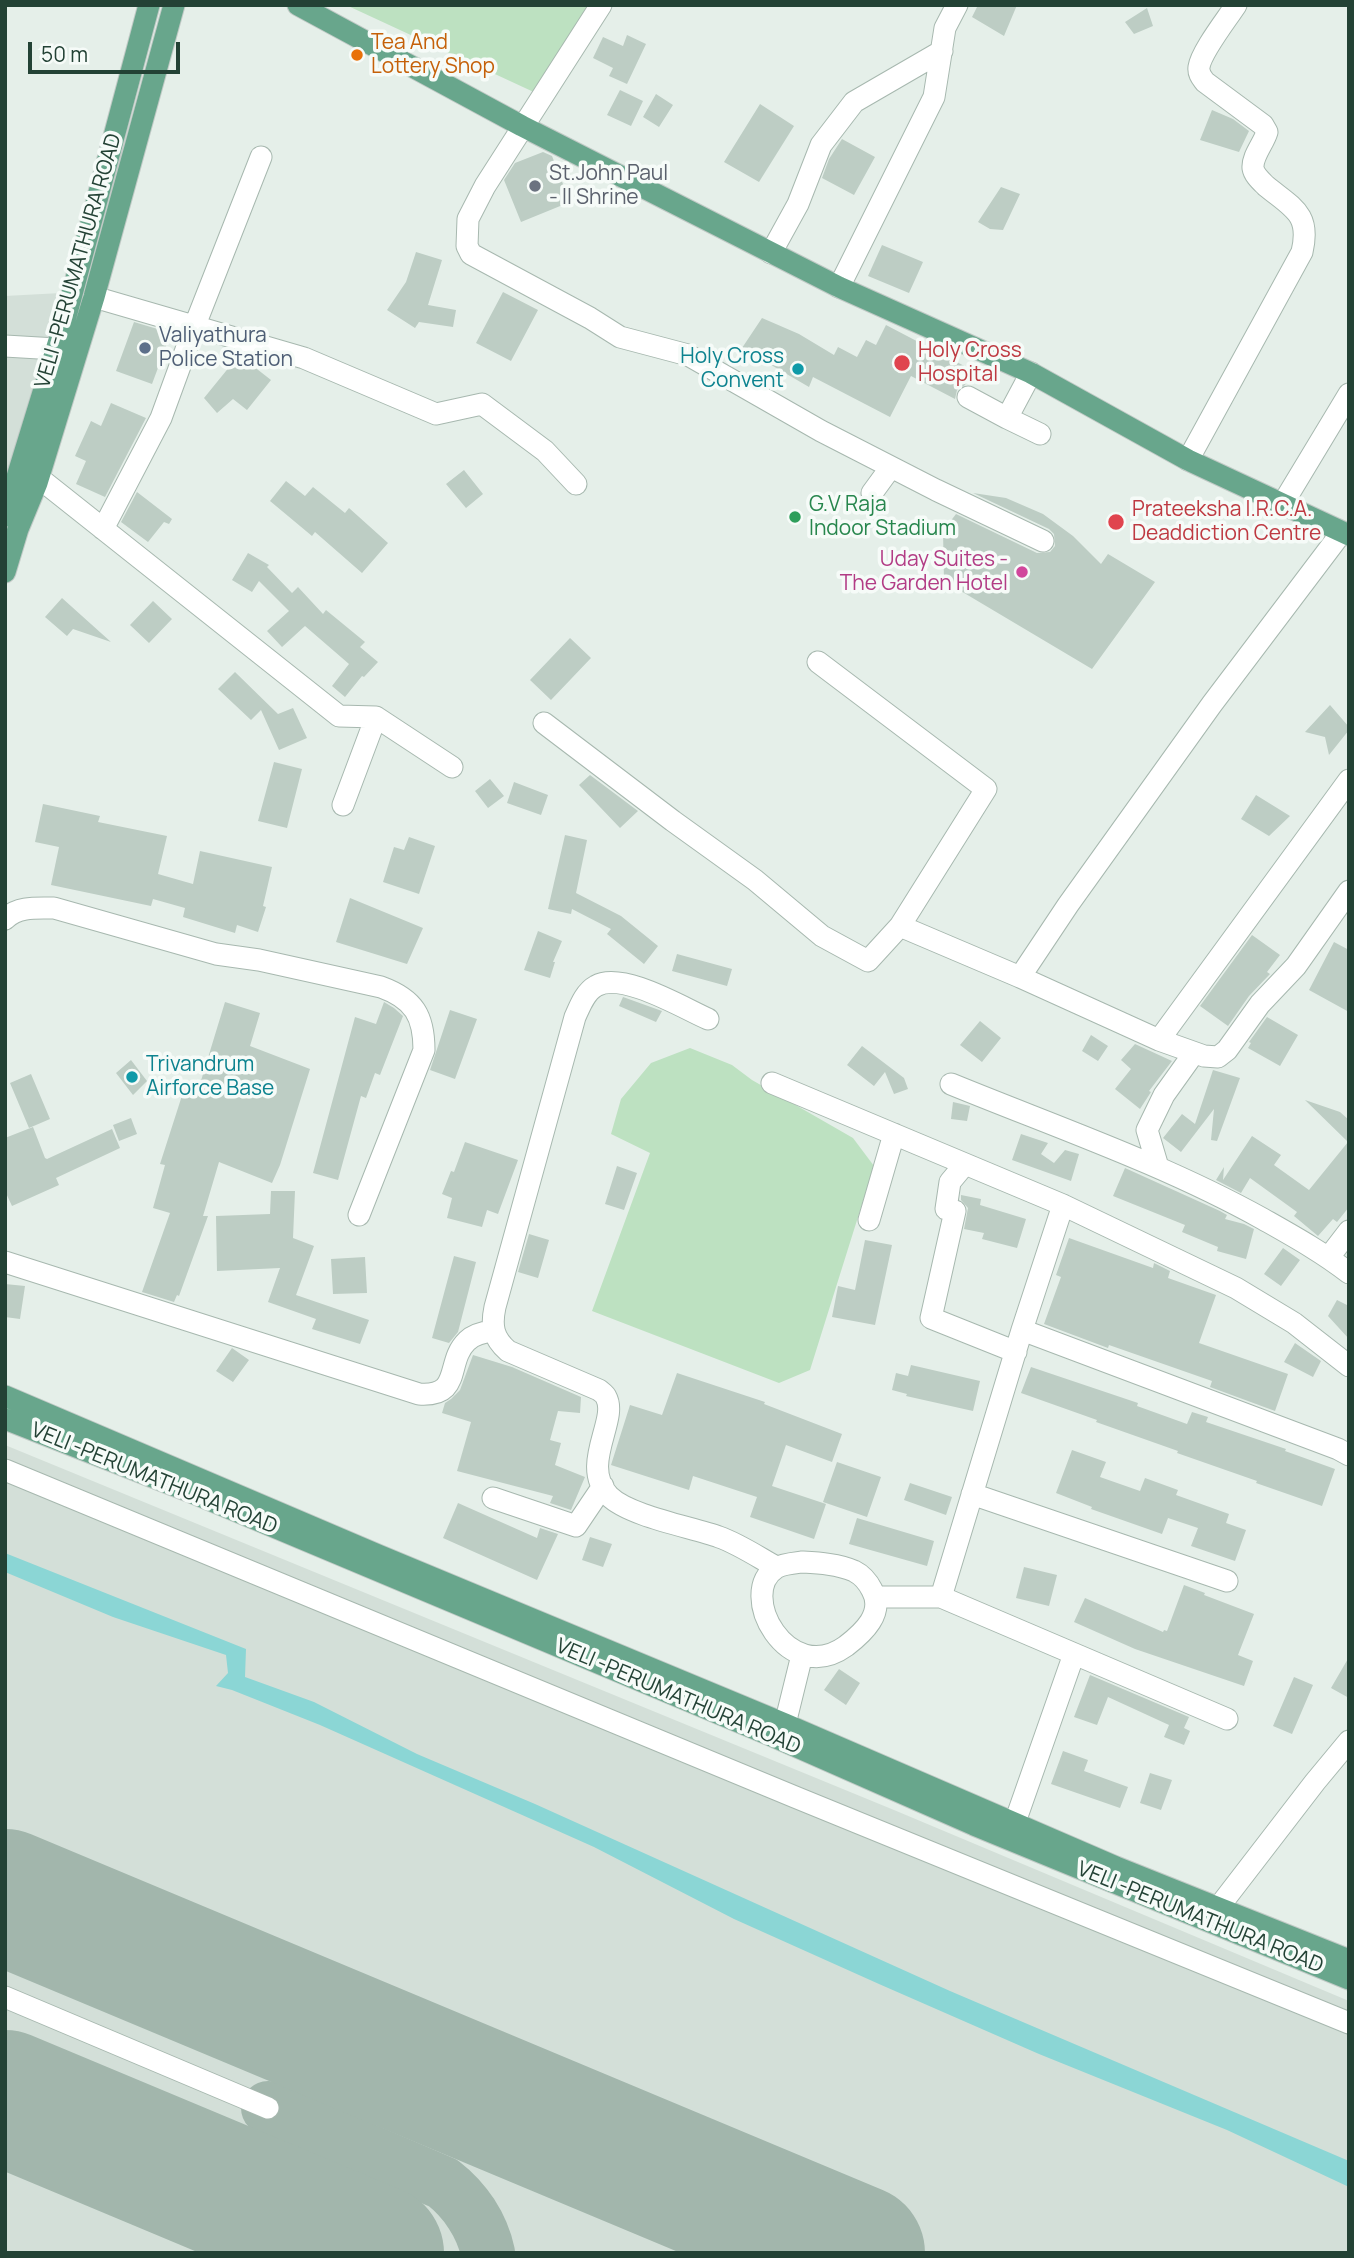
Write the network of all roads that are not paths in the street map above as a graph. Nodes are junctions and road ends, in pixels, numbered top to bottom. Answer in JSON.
{"nodes":[{"id":1,"x":149,"y":5,"type":"edge"},
{"id":2,"x":174,"y":5,"type":"edge"},
{"id":3,"x":298,"y":5,"type":"edge"},
{"id":4,"x":601,"y":5,"type":"edge"},
{"id":5,"x":957,"y":5,"type":"edge"},
{"id":6,"x":1237,"y":5,"type":"edge"},
{"id":7,"x":942,"y":51,"type":"junction"},
{"id":8,"x":522,"y":126,"type":"junction"},
{"id":9,"x":261,"y":158,"type":"dead end"},
{"id":10,"x":771,"y":253,"type":"junction"},
{"id":11,"x":839,"y":288,"type":"junction"},
{"id":12,"x":94,"y":297,"type":"junction"},
{"id":13,"x":195,"y":325,"type":"junction"},
{"id":14,"x":5,"y":346,"type":"edge"},
{"id":15,"x":56,"y":349,"type":"junction"},
{"id":16,"x":1031,"y":373,"type":"junction"},
{"id":17,"x":1349,"y":394,"type":"edge"},
{"id":18,"x":968,"y":397,"type":"dead end"},
{"id":19,"x":1007,"y":418,"type":"junction"},
{"id":20,"x":1040,"y":435,"type":"dead end"},
{"id":21,"x":1188,"y":460,"type":"junction"},
{"id":22,"x":891,"y":467,"type":"junction"},
{"id":23,"x":38,"y":478,"type":"junction"},
{"id":24,"x":576,"y":484,"type":"dead end"},
{"id":25,"x":872,"y":493,"type":"dead end"},
{"id":26,"x":1282,"y":505,"type":"junction"},
{"id":27,"x":5,"y":516,"type":"edge"},
{"id":28,"x":103,"y":529,"type":"junction"},
{"id":29,"x":1346,"y":533,"type":"edge"},
{"id":30,"x":1043,"y":541,"type":"dead end"},
{"id":31,"x":5,"y":572,"type":"edge"},
{"id":32,"x":818,"y":662,"type":"dead end"},
{"id":33,"x":376,"y":717,"type":"junction"},
{"id":34,"x":544,"y":723,"type":"dead end"},
{"id":35,"x":452,"y":767,"type":"dead end"},
{"id":36,"x":1349,"y":780,"type":"edge"},
{"id":37,"x":343,"y":805,"type":"dead end"},
{"id":38,"x":1349,"y":891,"type":"edge"},
{"id":39,"x":5,"y":919,"type":"edge"},
{"id":40,"x":900,"y":926,"type":"junction"},
{"id":41,"x":1020,"y":977,"type":"junction"},
{"id":42,"x":708,"y":1019,"type":"dead end"},
{"id":43,"x":1159,"y":1040,"type":"junction"},
{"id":44,"x":1195,"y":1054,"type":"junction"},
{"id":45,"x":772,"y":1083,"type":"dead end"},
{"id":46,"x":951,"y":1084,"type":"dead end"},
{"id":47,"x":894,"y":1134,"type":"junction"},
{"id":48,"x":965,"y":1164,"type":"junction"},
{"id":49,"x":1158,"y":1167,"type":"junction"},
{"id":50,"x":1063,"y":1205,"type":"junction"},
{"id":51,"x":359,"y":1215,"type":"dead end"},
{"id":52,"x":869,"y":1220,"type":"dead end"},
{"id":53,"x":1349,"y":1231,"type":"edge"},
{"id":54,"x":1329,"y":1257,"type":"junction"},
{"id":55,"x":5,"y":1262,"type":"edge"},
{"id":56,"x":1349,"y":1273,"type":"edge"},
{"id":57,"x":1022,"y":1330,"type":"junction"},
{"id":58,"x":490,"y":1335,"type":"junction"},
{"id":59,"x":1016,"y":1352,"type":"junction"},
{"id":60,"x":1349,"y":1366,"type":"edge"},
{"id":61,"x":5,"y":1396,"type":"edge"},
{"id":62,"x":5,"y":1419,"type":"edge"},
{"id":63,"x":1349,"y":1455,"type":"edge"},
{"id":64,"x":5,"y":1470,"type":"edge"},
{"id":65,"x":603,"y":1486,"type":"junction"},
{"id":66,"x":972,"y":1494,"type":"junction"},
{"id":67,"x":493,"y":1498,"type":"dead end"},
{"id":68,"x":776,"y":1567,"type":"junction"},
{"id":69,"x":1227,"y":1581,"type":"dead end"},
{"id":70,"x":876,"y":1597,"type":"junction"},
{"id":71,"x":941,"y":1597,"type":"junction"},
{"id":72,"x":1074,"y":1654,"type":"junction"},
{"id":73,"x":802,"y":1655,"type":"junction"},
{"id":74,"x":1227,"y":1719,"type":"dead end"},
{"id":75,"x":785,"y":1724,"type":"junction"},
{"id":76,"x":1349,"y":1741,"type":"edge"},
{"id":77,"x":1014,"y":1822,"type":"junction"},
{"id":78,"x":1219,"y":1908,"type":"junction"},
{"id":79,"x":1349,"y":1960,"type":"edge"},
{"id":80,"x":1349,"y":1979,"type":"edge"},
{"id":81,"x":5,"y":1997,"type":"edge"},
{"id":82,"x":1349,"y":2023,"type":"edge"},
{"id":83,"x":268,"y":2108,"type":"dead end"}],
"edges":[{"from":1,"to":15,"type":"main road","name":"VELI -PERUMATHURA ROAD"},
{"from":2,"to":12,"type":"main road"},
{"from":3,"to":8,"type":"main road"},
{"from":4,"to":8,"type":"street"},
{"from":5,"to":7,"type":"street"},
{"from":6,"to":21,"type":"street"},
{"from":7,"to":10,"type":"street"},
{"from":7,"to":11,"type":"street"},
{"from":8,"to":10,"type":"main road"},
{"from":8,"to":22,"type":"street"},
{"from":9,"to":13,"type":"street"},
{"from":10,"to":11,"type":"main road"},
{"from":11,"to":16,"type":"main road"},
{"from":12,"to":13,"type":"street"},
{"from":12,"to":23,"type":"main road"},
{"from":13,"to":24,"type":"street"},
{"from":13,"to":28,"type":"street"},
{"from":14,"to":15,"type":"street"},
{"from":15,"to":27,"type":"main road","name":"VELI -PERUMATHURA ROAD"},
{"from":16,"to":19,"type":"street"},
{"from":16,"to":21,"type":"main road"},
{"from":17,"to":26,"type":"street"},
{"from":18,"to":19,"type":"street"},
{"from":19,"to":20,"type":"street"},
{"from":21,"to":26,"type":"main road"},
{"from":22,"to":25,"type":"street"},
{"from":22,"to":30,"type":"street"},
{"from":23,"to":28,"type":"street"},
{"from":23,"to":31,"type":"main road"},
{"from":26,"to":29,"type":"main road"},
{"from":28,"to":33,"type":"street"},
{"from":29,"to":41,"type":"street"},
{"from":32,"to":40,"type":"street"},
{"from":33,"to":35,"type":"street"},
{"from":33,"to":37,"type":"street"},
{"from":34,"to":40,"type":"street"},
{"from":36,"to":43,"type":"street"},
{"from":38,"to":44,"type":"street"},
{"from":39,"to":51,"type":"street"},
{"from":40,"to":41,"type":"street"},
{"from":41,"to":43,"type":"street"},
{"from":42,"to":58,"type":"street"},
{"from":43,"to":44,"type":"street"},
{"from":44,"to":49,"type":"street"},
{"from":45,"to":47,"type":"street"},
{"from":46,"to":49,"type":"street"},
{"from":47,"to":48,"type":"street"},
{"from":47,"to":52,"type":"street"},
{"from":48,"to":50,"type":"street"},
{"from":48,"to":59,"type":"street"},
{"from":49,"to":54,"type":"street"},
{"from":50,"to":57,"type":"street"},
{"from":50,"to":60,"type":"street"},
{"from":53,"to":54,"type":"street"},
{"from":54,"to":56,"type":"street"},
{"from":55,"to":58,"type":"street"},
{"from":57,"to":59,"type":"street"},
{"from":57,"to":63,"type":"street"},
{"from":58,"to":65,"type":"street"},
{"from":59,"to":66,"type":"street"},
{"from":61,"to":75,"type":"main road"},
{"from":62,"to":80,"type":"main road","name":"VELI -PERUMATHURA ROAD"},
{"from":64,"to":82,"type":"street"},
{"from":65,"to":67,"type":"street"},
{"from":65,"to":68,"type":"street"},
{"from":66,"to":69,"type":"street"},
{"from":66,"to":71,"type":"street"},
{"from":68,"to":70,"type":"street"},
{"from":68,"to":73,"type":"street"},
{"from":70,"to":71,"type":"street"},
{"from":70,"to":73,"type":"street"},
{"from":71,"to":72,"type":"street"},
{"from":72,"to":74,"type":"street"},
{"from":72,"to":77,"type":"street"},
{"from":73,"to":75,"type":"street"},
{"from":75,"to":77,"type":"main road"},
{"from":76,"to":78,"type":"street"},
{"from":77,"to":78,"type":"main road"},
{"from":78,"to":79,"type":"main road"},
{"from":81,"to":83,"type":"street"}]}
